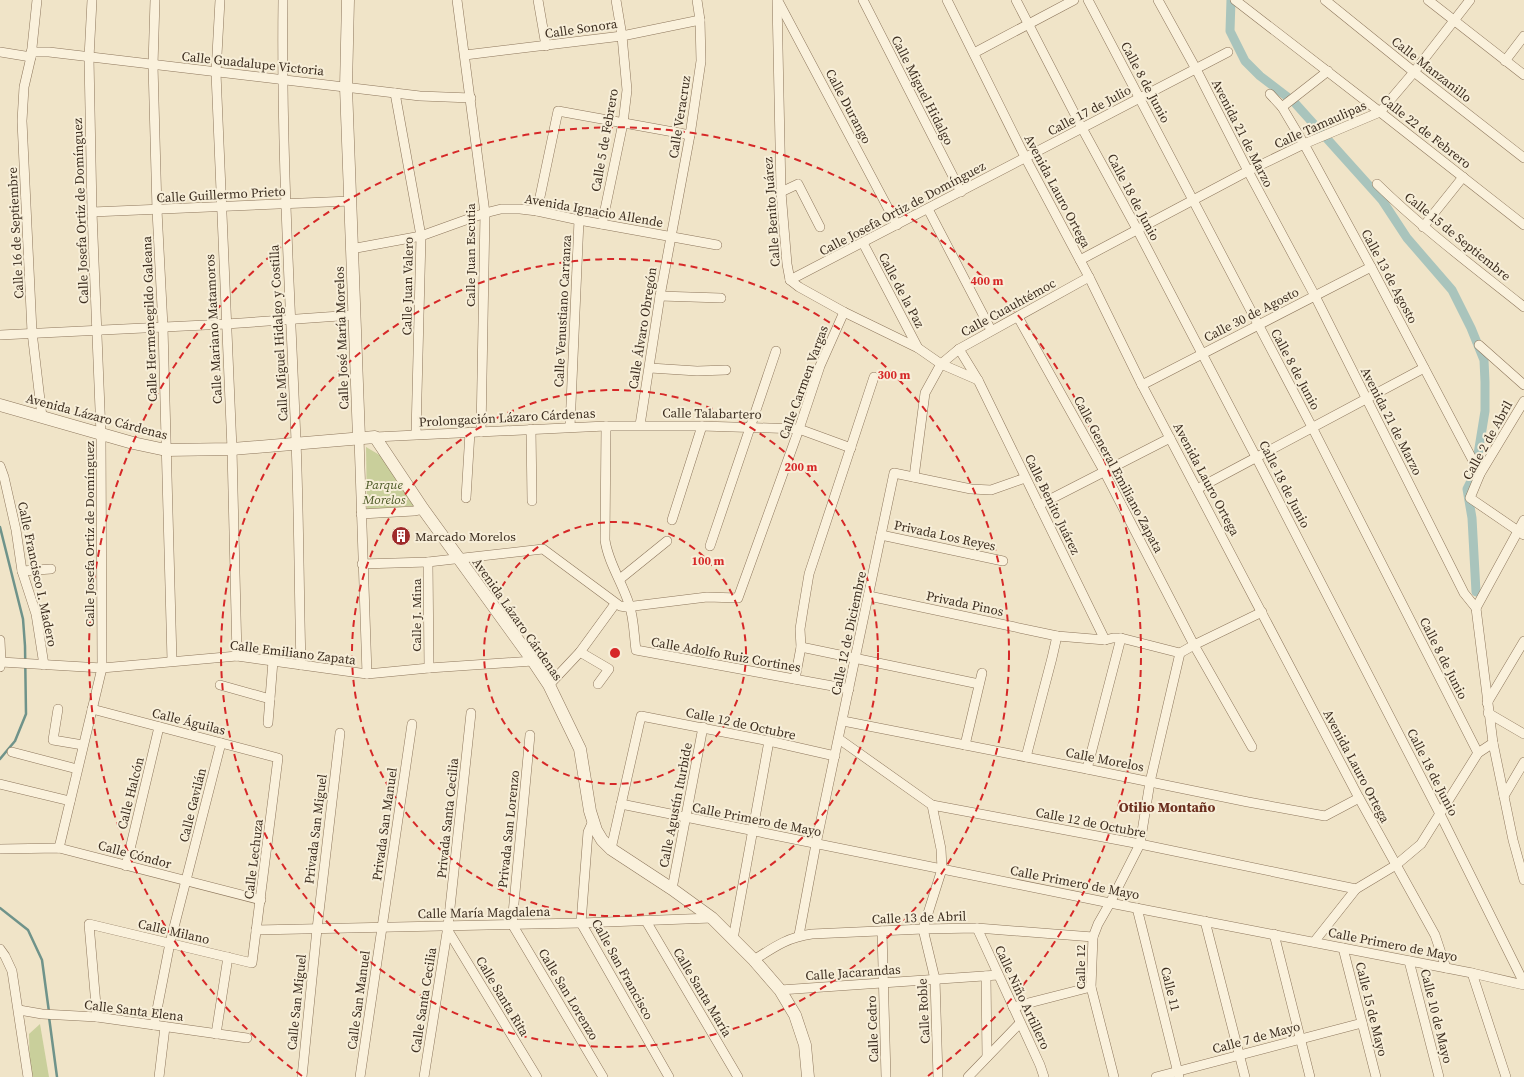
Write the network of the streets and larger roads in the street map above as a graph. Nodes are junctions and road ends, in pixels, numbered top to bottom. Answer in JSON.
{"nodes":[{"id":1,"x":37,"y":0,"type":"edge"},
{"id":2,"x":92,"y":0,"type":"edge"},
{"id":3,"x":155,"y":0,"type":"edge"},
{"id":4,"x":220,"y":0,"type":"edge"},
{"id":5,"x":283,"y":0,"type":"edge"},
{"id":6,"x":348,"y":0,"type":"edge"},
{"id":7,"x":457,"y":0,"type":"edge"},
{"id":8,"x":538,"y":0,"type":"edge"},
{"id":9,"x":616,"y":0,"type":"edge"},
{"id":10,"x":697,"y":0,"type":"edge"},
{"id":11,"x":777,"y":0,"type":"edge"},
{"id":12,"x":862,"y":0,"type":"edge"},
{"id":13,"x":947,"y":0,"type":"edge"},
{"id":14,"x":1016,"y":0,"type":"edge"},
{"id":15,"x":1074,"y":0,"type":"edge"},
{"id":16,"x":1088,"y":0,"type":"edge"},
{"id":17,"x":1158,"y":0,"type":"edge"},
{"id":18,"x":1235,"y":0,"type":"edge"},
{"id":19,"x":1325,"y":0,"type":"edge"},
{"id":20,"x":1428,"y":0,"type":"edge"},
{"id":21,"x":1470,"y":0,"type":"edge"},
{"id":22,"x":700,"y":20,"type":"junction"},
{"id":23,"x":1455,"y":21,"type":"junction"},
{"id":24,"x":1028,"y":24,"type":"junction"},
{"id":25,"x":622,"y":36,"type":"junction"},
{"id":26,"x":1524,"y":36,"type":"edge"},
{"id":27,"x":546,"y":46,"type":"junction"},
{"id":28,"x":0,"y":52,"type":"edge"},
{"id":29,"x":1228,"y":52,"type":"dead end"},
{"id":30,"x":974,"y":53,"type":"junction"},
{"id":31,"x":31,"y":55,"type":"junction"},
{"id":32,"x":464,"y":55,"type":"junction"},
{"id":33,"x":90,"y":58,"type":"junction"},
{"id":34,"x":1505,"y":61,"type":"junction"},
{"id":35,"x":153,"y":65,"type":"junction"},
{"id":36,"x":1196,"y":69,"type":"junction"},
{"id":37,"x":1328,"y":71,"type":"junction"},
{"id":38,"x":1414,"y":72,"type":"junction"},
{"id":39,"x":216,"y":73,"type":"junction"},
{"id":40,"x":1524,"y":76,"type":"edge"},
{"id":41,"x":282,"y":80,"type":"junction"},
{"id":42,"x":346,"y":87,"type":"junction"},
{"id":43,"x":395,"y":93,"type":"junction"},
{"id":44,"x":1270,"y":94,"type":"dead end"},
{"id":45,"x":471,"y":98,"type":"junction"},
{"id":46,"x":1139,"y":98,"type":"junction"},
{"id":47,"x":1282,"y":107,"type":"junction"},
{"id":48,"x":1380,"y":112,"type":"junction"},
{"id":49,"x":623,"y":122,"type":"junction"},
{"id":50,"x":1082,"y":128,"type":"junction"},
{"id":51,"x":690,"y":135,"type":"junction"},
{"id":52,"x":1304,"y":144,"type":"junction"},
{"id":53,"x":1025,"y":157,"type":"junction"},
{"id":54,"x":1524,"y":158,"type":"edge"},
{"id":55,"x":1248,"y":171,"type":"junction"},
{"id":56,"x":1463,"y":177,"type":"junction"},
{"id":57,"x":1377,"y":184,"type":"dead end"},
{"id":58,"x":781,"y":192,"type":"junction"},
{"id":59,"x":961,"y":192,"type":"junction"},
{"id":60,"x":1192,"y":200,"type":"junction"},
{"id":61,"x":351,"y":201,"type":"junction"},
{"id":62,"x":285,"y":203,"type":"junction"},
{"id":63,"x":221,"y":206,"type":"junction"},
{"id":64,"x":928,"y":209,"type":"junction"},
{"id":65,"x":157,"y":210,"type":"junction"},
{"id":66,"x":537,"y":210,"type":"junction"},
{"id":67,"x":92,"y":212,"type":"junction"},
{"id":68,"x":485,"y":213,"type":"junction"},
{"id":69,"x":579,"y":220,"type":"junction"},
{"id":70,"x":602,"y":224,"type":"junction"},
{"id":71,"x":897,"y":225,"type":"junction"},
{"id":72,"x":1524,"y":225,"type":"edge"},
{"id":73,"x":1423,"y":226,"type":"junction"},
{"id":74,"x":820,"y":227,"type":"dead end"},
{"id":75,"x":1137,"y":229,"type":"junction"},
{"id":76,"x":422,"y":236,"type":"junction"},
{"id":77,"x":670,"y":236,"type":"junction"},
{"id":78,"x":862,"y":243,"type":"junction"},
{"id":79,"x":717,"y":245,"type":"dead end"},
{"id":80,"x":351,"y":249,"type":"junction"},
{"id":81,"x":1080,"y":260,"type":"junction"},
{"id":82,"x":1371,"y":267,"type":"junction"},
{"id":83,"x":1089,"y":277,"type":"junction"},
{"id":84,"x":790,"y":280,"type":"junction"},
{"id":85,"x":660,"y":296,"type":"junction"},
{"id":86,"x":1315,"y":296,"type":"junction"},
{"id":87,"x":721,"y":298,"type":"dead end"},
{"id":88,"x":1524,"y":307,"type":"edge"},
{"id":89,"x":844,"y":312,"type":"junction"},
{"id":90,"x":354,"y":315,"type":"junction"},
{"id":91,"x":1018,"y":317,"type":"junction"},
{"id":92,"x":291,"y":320,"type":"junction"},
{"id":93,"x":226,"y":324,"type":"junction"},
{"id":94,"x":1258,"y":325,"type":"junction"},
{"id":95,"x":163,"y":327,"type":"junction"},
{"id":96,"x":97,"y":329,"type":"junction"},
{"id":97,"x":991,"y":330,"type":"junction"},
{"id":98,"x":32,"y":332,"type":"junction"},
{"id":99,"x":0,"y":335,"type":"edge"},
{"id":100,"x":1479,"y":344,"type":"dead end"},
{"id":101,"x":918,"y":348,"type":"junction"},
{"id":102,"x":959,"y":349,"type":"junction"},
{"id":103,"x":776,"y":351,"type":"dead end"},
{"id":104,"x":1202,"y":354,"type":"junction"},
{"id":105,"x":941,"y":364,"type":"junction"},
{"id":106,"x":650,"y":368,"type":"junction"},
{"id":107,"x":1424,"y":368,"type":"junction"},
{"id":108,"x":726,"y":370,"type":"dead end"},
{"id":109,"x":874,"y":377,"type":"dead end"},
{"id":110,"x":978,"y":380,"type":"junction"},
{"id":111,"x":1142,"y":385,"type":"junction"},
{"id":112,"x":1524,"y":385,"type":"edge"},
{"id":113,"x":1367,"y":399,"type":"junction"},
{"id":114,"x":1524,"y":401,"type":"edge"},
{"id":115,"x":0,"y":405,"type":"edge"},
{"id":116,"x":42,"y":417,"type":"junction"},
{"id":117,"x":640,"y":424,"type":"junction"},
{"id":118,"x":606,"y":426,"type":"junction"},
{"id":119,"x":702,"y":426,"type":"junction"},
{"id":120,"x":570,"y":427,"type":"junction"},
{"id":121,"x":750,"y":427,"type":"junction"},
{"id":122,"x":1312,"y":427,"type":"junction"},
{"id":123,"x":531,"y":429,"type":"junction"},
{"id":124,"x":799,"y":429,"type":"junction"},
{"id":125,"x":470,"y":432,"type":"junction"},
{"id":126,"x":481,"y":432,"type":"junction"},
{"id":127,"x":101,"y":434,"type":"junction"},
{"id":128,"x":416,"y":434,"type":"junction"},
{"id":129,"x":376,"y":437,"type":"junction"},
{"id":130,"x":359,"y":438,"type":"junction"},
{"id":131,"x":1170,"y":438,"type":"junction"},
{"id":132,"x":296,"y":443,"type":"junction"},
{"id":133,"x":851,"y":448,"type":"junction"},
{"id":134,"x":232,"y":449,"type":"junction"},
{"id":135,"x":166,"y":450,"type":"junction"},
{"id":136,"x":1256,"y":457,"type":"junction"},
{"id":137,"x":0,"y":466,"type":"edge"},
{"id":138,"x":1104,"y":471,"type":"junction"},
{"id":139,"x":1478,"y":471,"type":"junction"},
{"id":140,"x":914,"y":477,"type":"junction"},
{"id":141,"x":1025,"y":478,"type":"junction"},
{"id":142,"x":1197,"y":489,"type":"junction"},
{"id":143,"x":466,"y":498,"type":"dead end"},
{"id":144,"x":532,"y":502,"type":"dead end"},
{"id":145,"x":1039,"y":505,"type":"junction"},
{"id":146,"x":423,"y":509,"type":"junction"},
{"id":147,"x":361,"y":514,"type":"junction"},
{"id":148,"x":672,"y":520,"type":"dead end"},
{"id":149,"x":1524,"y":520,"type":"edge"},
{"id":150,"x":1521,"y":533,"type":"edge"},
{"id":151,"x":881,"y":535,"type":"junction"},
{"id":152,"x":667,"y":542,"type":"dead end"},
{"id":153,"x":710,"y":546,"type":"dead end"},
{"id":154,"x":458,"y":560,"type":"junction"},
{"id":155,"x":1003,"y":560,"type":"dead end"},
{"id":156,"x":428,"y":562,"type":"junction"},
{"id":157,"x":362,"y":564,"type":"junction"},
{"id":158,"x":51,"y":569,"type":"dead end"},
{"id":159,"x":22,"y":571,"type":"junction"},
{"id":160,"x":620,"y":579,"type":"junction"},
{"id":161,"x":869,"y":596,"type":"junction"},
{"id":162,"x":615,"y":604,"type":"junction"},
{"id":163,"x":630,"y":606,"type":"junction"},
{"id":164,"x":1476,"y":608,"type":"junction"},
{"id":165,"x":1262,"y":612,"type":"junction"},
{"id":166,"x":1057,"y":636,"type":"junction"},
{"id":167,"x":1121,"y":638,"type":"junction"},
{"id":168,"x":1106,"y":640,"type":"junction"},
{"id":169,"x":1524,"y":641,"type":"edge"},
{"id":170,"x":0,"y":643,"type":"edge"},
{"id":171,"x":1194,"y":645,"type":"junction"},
{"id":172,"x":801,"y":647,"type":"junction"},
{"id":173,"x":580,"y":652,"type":"junction"},
{"id":174,"x":1180,"y":653,"type":"junction"},
{"id":175,"x":237,"y":656,"type":"junction"},
{"id":176,"x":856,"y":658,"type":"junction"},
{"id":177,"x":172,"y":661,"type":"junction"},
{"id":178,"x":274,"y":661,"type":"junction"},
{"id":179,"x":533,"y":661,"type":"junction"},
{"id":180,"x":1,"y":664,"type":"edge"},
{"id":181,"x":44,"y":665,"type":"junction"},
{"id":182,"x":301,"y":665,"type":"junction"},
{"id":183,"x":102,"y":668,"type":"junction"},
{"id":184,"x":429,"y":668,"type":"junction"},
{"id":185,"x":982,"y":672,"type":"dead end"},
{"id":186,"x":367,"y":674,"type":"junction"},
{"id":187,"x":795,"y":679,"type":"junction"},
{"id":188,"x":598,"y":684,"type":"dead end"},
{"id":189,"x":979,"y":684,"type":"junction"},
{"id":190,"x":220,"y":685,"type":"dead end"},
{"id":191,"x":548,"y":685,"type":"junction"},
{"id":192,"x":849,"y":689,"type":"junction"},
{"id":193,"x":270,"y":699,"type":"junction"},
{"id":194,"x":1487,"y":702,"type":"junction"},
{"id":195,"x":58,"y":709,"type":"dead end"},
{"id":196,"x":92,"y":710,"type":"junction"},
{"id":197,"x":471,"y":713,"type":"dead end"},
{"id":198,"x":1488,"y":713,"type":"junction"},
{"id":199,"x":843,"y":721,"type":"junction"},
{"id":200,"x":268,"y":723,"type":"dead end"},
{"id":201,"x":412,"y":724,"type":"dead end"},
{"id":202,"x":159,"y":727,"type":"junction"},
{"id":203,"x":703,"y":727,"type":"junction"},
{"id":204,"x":340,"y":733,"type":"dead end"},
{"id":205,"x":1524,"y":734,"type":"edge"},
{"id":206,"x":530,"y":735,"type":"dead end"},
{"id":207,"x":839,"y":739,"type":"junction"},
{"id":208,"x":769,"y":741,"type":"junction"},
{"id":209,"x":1493,"y":742,"type":"junction"},
{"id":210,"x":221,"y":743,"type":"junction"},
{"id":211,"x":83,"y":745,"type":"junction"},
{"id":212,"x":965,"y":745,"type":"junction"},
{"id":213,"x":1252,"y":748,"type":"dead end"},
{"id":214,"x":12,"y":752,"type":"dead end"},
{"id":215,"x":1478,"y":753,"type":"junction"},
{"id":216,"x":835,"y":756,"type":"junction"},
{"id":217,"x":1026,"y":757,"type":"junction"},
{"id":218,"x":278,"y":758,"type":"joint"},
{"id":219,"x":1524,"y":762,"type":"edge"},
{"id":220,"x":78,"y":769,"type":"junction"},
{"id":221,"x":1088,"y":769,"type":"junction"},
{"id":222,"x":1150,"y":782,"type":"junction"},
{"id":223,"x":0,"y":784,"type":"edge"},
{"id":224,"x":1504,"y":796,"type":"junction"},
{"id":225,"x":1359,"y":798,"type":"junction"},
{"id":226,"x":70,"y":801,"type":"junction"},
{"id":227,"x":621,"y":804,"type":"junction"},
{"id":228,"x":932,"y":805,"type":"junction"},
{"id":229,"x":1440,"y":814,"type":"junction"},
{"id":230,"x":686,"y":818,"type":"junction"},
{"id":231,"x":593,"y":821,"type":"junction"},
{"id":232,"x":752,"y":831,"type":"junction"},
{"id":233,"x":816,"y":844,"type":"junction"},
{"id":234,"x":1140,"y":844,"type":"junction"},
{"id":235,"x":59,"y":848,"type":"junction"},
{"id":236,"x":0,"y":849,"type":"edge"},
{"id":237,"x":611,"y":849,"type":"junction"},
{"id":238,"x":1396,"y":865,"type":"junction"},
{"id":239,"x":126,"y":866,"type":"junction"},
{"id":240,"x":942,"y":869,"type":"junction"},
{"id":241,"x":1524,"y":880,"type":"edge"},
{"id":242,"x":186,"y":881,"type":"junction"},
{"id":243,"x":672,"y":889,"type":"junction"},
{"id":244,"x":1356,"y":889,"type":"junction"},
{"id":245,"x":261,"y":900,"type":"junction"},
{"id":246,"x":1110,"y":903,"type":"junction"},
{"id":247,"x":1137,"y":908,"type":"junction"},
{"id":248,"x":712,"y":918,"type":"junction"},
{"id":249,"x":646,"y":921,"type":"junction"},
{"id":250,"x":1205,"y":921,"type":"junction"},
{"id":251,"x":512,"y":924,"type":"junction"},
{"id":252,"x":581,"y":924,"type":"junction"},
{"id":253,"x":382,"y":928,"type":"junction"},
{"id":254,"x":448,"y":928,"type":"junction"},
{"id":255,"x":977,"y":928,"type":"junction"},
{"id":256,"x":317,"y":929,"type":"junction"},
{"id":257,"x":923,"y":929,"type":"junction"},
{"id":258,"x":256,"y":930,"type":"junction"},
{"id":259,"x":882,"y":932,"type":"junction"},
{"id":260,"x":1274,"y":934,"type":"junction"},
{"id":261,"x":799,"y":935,"type":"junction"},
{"id":262,"x":1093,"y":937,"type":"junction"},
{"id":263,"x":733,"y":939,"type":"junction"},
{"id":264,"x":1314,"y":942,"type":"junction"},
{"id":265,"x":170,"y":943,"type":"junction"},
{"id":266,"x":1343,"y":948,"type":"junction"},
{"id":267,"x":0,"y":949,"type":"edge"},
{"id":268,"x":228,"y":957,"type":"junction"},
{"id":269,"x":754,"y":960,"type":"junction"},
{"id":270,"x":1409,"y":961,"type":"junction"},
{"id":271,"x":252,"y":963,"type":"joint"},
{"id":272,"x":1446,"y":968,"type":"junction"},
{"id":273,"x":1472,"y":973,"type":"junction"},
{"id":274,"x":998,"y":975,"type":"junction"},
{"id":275,"x":986,"y":976,"type":"junction"},
{"id":276,"x":936,"y":979,"type":"junction"},
{"id":277,"x":884,"y":983,"type":"junction"},
{"id":278,"x":1524,"y":984,"type":"edge"},
{"id":279,"x":1090,"y":988,"type":"junction"},
{"id":280,"x":780,"y":990,"type":"junction"},
{"id":281,"x":1013,"y":1007,"type":"junction"},
{"id":282,"x":19,"y":1010,"type":"junction"},
{"id":283,"x":97,"y":1017,"type":"junction"},
{"id":284,"x":1020,"y":1023,"type":"junction"},
{"id":285,"x":1362,"y":1023,"type":"junction"},
{"id":286,"x":154,"y":1025,"type":"junction"},
{"id":287,"x":164,"y":1027,"type":"junction"},
{"id":288,"x":216,"y":1034,"type":"junction"},
{"id":289,"x":247,"y":1038,"type":"dead end"},
{"id":290,"x":1300,"y":1039,"type":"junction"},
{"id":291,"x":1240,"y":1055,"type":"junction"},
{"id":292,"x":987,"y":1057,"type":"junction"},
{"id":293,"x":1179,"y":1074,"type":"edge"},
{"id":294,"x":28,"y":1077,"type":"edge"},
{"id":295,"x":159,"y":1077,"type":"edge"},
{"id":296,"x":302,"y":1077,"type":"edge"},
{"id":297,"x":360,"y":1077,"type":"edge"},
{"id":298,"x":424,"y":1077,"type":"edge"},
{"id":299,"x":537,"y":1077,"type":"edge"},
{"id":300,"x":603,"y":1077,"type":"edge"},
{"id":301,"x":669,"y":1077,"type":"edge"},
{"id":302,"x":738,"y":1077,"type":"edge"},
{"id":303,"x":808,"y":1077,"type":"edge"},
{"id":304,"x":886,"y":1077,"type":"edge"},
{"id":305,"x":938,"y":1077,"type":"edge"},
{"id":306,"x":968,"y":1077,"type":"edge"},
{"id":307,"x":1044,"y":1077,"type":"edge"},
{"id":308,"x":1114,"y":1077,"type":"edge"},
{"id":309,"x":1156,"y":1077,"type":"edge"},
{"id":310,"x":1245,"y":1077,"type":"edge"},
{"id":311,"x":1310,"y":1077,"type":"edge"},
{"id":312,"x":1376,"y":1077,"type":"edge"},
{"id":313,"x":1439,"y":1077,"type":"edge"},
{"id":314,"x":1506,"y":1077,"type":"edge"}],
"edges":[{"from":1,"to":31,"type":"street","name":"Calle 16 de Septiembre"},
{"from":2,"to":33,"type":"street","name":"Calle Josefa Ortiz de Domínguez"},
{"from":3,"to":35,"type":"street","name":"Calle Hermenegildo Galeana"},
{"from":4,"to":39,"type":"street","name":"Calle Mariano Matamoros"},
{"from":5,"to":41,"type":"street","name":"Calle Miguel Hidalgo y Costilla"},
{"from":6,"to":42,"type":"street","name":"Calle José María Morelos"},
{"from":7,"to":32,"type":"street","name":"Calle Juan Escutia"},
{"from":8,"to":27,"type":"street"},
{"from":9,"to":25,"type":"street","name":"Calle 5 de Febrero"},
{"from":10,"to":22,"type":"street","name":"Calle Veracruz"},
{"from":11,"to":58,"type":"street","name":"Calle Benito Juárez"},
{"from":11,"to":71,"type":"street","name":"Calle Durango"},
{"from":12,"to":59,"type":"street","name":"Calle Miguel Hidalgo"},
{"from":13,"to":30,"type":"street","name":"Avenida Lauro Ortega"},
{"from":14,"to":24,"type":"street","name":"Calle 18 de Junio"},
{"from":15,"to":24,"type":"street"},
{"from":16,"to":46,"type":"street","name":"Calle 8 de Junio"},
{"from":17,"to":36,"type":"street","name":"Avenida 21 de Marzo"},
{"from":18,"to":37,"type":"street","name":"Calle 22 de Febrero"},
{"from":19,"to":38,"type":"street","name":"Calle Manzanillo"},
{"from":20,"to":23,"type":"street"},
{"from":21,"to":23,"type":"street","name":"Calle Tamaulipas"},
{"from":22,"to":25,"type":"street","name":"Calle Sonora"},
{"from":22,"to":51,"type":"street","name":"Calle Veracruz"},
{"from":23,"to":34,"type":"street"},
{"from":23,"to":38,"type":"street","name":"Calle Tamaulipas"},
{"from":24,"to":30,"type":"street"},
{"from":24,"to":50,"type":"street","name":"Calle 18 de Junio"},
{"from":25,"to":27,"type":"street","name":"Calle Sonora"},
{"from":25,"to":49,"type":"street","name":"Calle 5 de Febrero"},
{"from":26,"to":34,"type":"street"},
{"from":27,"to":32,"type":"street","name":"Calle Sonora"},
{"from":28,"to":31,"type":"street","name":"Calle Guadalupe Victoria"},
{"from":29,"to":36,"type":"street","name":"Calle 17 de Julio"},
{"from":30,"to":53,"type":"street","name":"Avenida Lauro Ortega"},
{"from":31,"to":33,"type":"street","name":"Calle Guadalupe Victoria"},
{"from":31,"to":98,"type":"street","name":"Calle 16 de Septiembre"},
{"from":32,"to":45,"type":"street","name":"Calle Juan Escutia"},
{"from":33,"to":35,"type":"street","name":"Calle Guadalupe Victoria"},
{"from":33,"to":67,"type":"street","name":"Calle Josefa Ortiz de Domínguez"},
{"from":34,"to":40,"type":"street"},
{"from":35,"to":39,"type":"street","name":"Calle Guadalupe Victoria"},
{"from":35,"to":65,"type":"street","name":"Calle Hermenegildo Galeana"},
{"from":36,"to":46,"type":"street","name":"Calle 17 de Julio"},
{"from":36,"to":55,"type":"street","name":"Avenida 21 de Marzo"},
{"from":37,"to":47,"type":"street"},
{"from":37,"to":48,"type":"street","name":"Calle 22 de Febrero"},
{"from":38,"to":48,"type":"street","name":"Calle Tamaulipas"},
{"from":38,"to":54,"type":"street","name":"Calle Manzanillo"},
{"from":39,"to":41,"type":"street","name":"Calle Guadalupe Victoria"},
{"from":39,"to":63,"type":"street","name":"Calle Mariano Matamoros"},
{"from":41,"to":42,"type":"street","name":"Calle Guadalupe Victoria"},
{"from":41,"to":62,"type":"street","name":"Calle Miguel Hidalgo y Costilla"},
{"from":42,"to":43,"type":"street","name":"Calle Guadalupe Victoria"},
{"from":42,"to":61,"type":"street","name":"Calle José María Morelos"},
{"from":43,"to":45,"type":"street","name":"Calle Guadalupe Victoria"},
{"from":43,"to":76,"type":"street","name":"Calle Juan Valero"},
{"from":44,"to":47,"type":"street","name":"Calle 13 de Agosto"},
{"from":45,"to":68,"type":"street","name":"Calle Juan Escutia"},
{"from":46,"to":50,"type":"street","name":"Calle 17 de Julio"},
{"from":46,"to":60,"type":"street","name":"Calle 8 de Junio"},
{"from":47,"to":52,"type":"street","name":"Calle 13 de Agosto"},
{"from":48,"to":52,"type":"street","name":"Calle Tamaulipas"},
{"from":48,"to":56,"type":"street","name":"Calle 22 de Febrero"},
{"from":49,"to":51,"type":"street"},
{"from":49,"to":66,"type":"street"},
{"from":49,"to":70,"type":"street","name":"Calle 5 de Febrero"},
{"from":50,"to":53,"type":"street","name":"Calle 17 de Julio"},
{"from":50,"to":75,"type":"street","name":"Calle 18 de Junio"},
{"from":51,"to":77,"type":"street","name":"Calle Veracruz"},
{"from":52,"to":55,"type":"street","name":"Calle Tamaulipas"},
{"from":52,"to":82,"type":"street","name":"Calle 13 de Agosto"},
{"from":53,"to":59,"type":"street","name":"Calle Josefa Ortiz de Domínguez"},
{"from":53,"to":81,"type":"street","name":"Avenida Lauro Ortega"},
{"from":55,"to":60,"type":"street","name":"Calle Tamaulipas"},
{"from":55,"to":86,"type":"street","name":"Avenida 21 de Marzo"},
{"from":56,"to":72,"type":"street","name":"Calle 22 de Febrero"},
{"from":56,"to":73,"type":"street"},
{"from":57,"to":73,"type":"street","name":"Calle 15 de Septiembre"},
{"from":58,"to":74,"type":"street"},
{"from":58,"to":84,"type":"street","name":"Calle Benito Juárez"},
{"from":59,"to":64,"type":"street","name":"Calle Josefa Ortiz de Domínguez"},
{"from":60,"to":75,"type":"street","name":"Calle Tamaulipas"},
{"from":60,"to":94,"type":"street","name":"Calle 8 de Junio"},
{"from":61,"to":62,"type":"street","name":"Calle Guillermo Prieto"},
{"from":61,"to":80,"type":"street","name":"Calle José María Morelos"},
{"from":62,"to":63,"type":"street","name":"Calle Guillermo Prieto"},
{"from":62,"to":92,"type":"street","name":"Calle Miguel Hidalgo y Costilla"},
{"from":63,"to":65,"type":"street","name":"Calle Guillermo Prieto"},
{"from":63,"to":93,"type":"street","name":"Calle Mariano Matamoros"},
{"from":64,"to":71,"type":"street","name":"Calle Josefa Ortiz de Domínguez"},
{"from":64,"to":97,"type":"street"},
{"from":65,"to":67,"type":"street","name":"Calle Guillermo Prieto"},
{"from":65,"to":95,"type":"street","name":"Calle Hermenegildo Galeana"},
{"from":66,"to":68,"type":"street","name":"Avenida Ignacio Allende"},
{"from":66,"to":69,"type":"street","name":"Avenida Ignacio Allende"},
{"from":67,"to":96,"type":"street","name":"Calle Josefa Ortiz de Domínguez"},
{"from":68,"to":76,"type":"street","name":"Avenida Ignacio Allende"},
{"from":68,"to":126,"type":"street","name":"Calle Juan Escutia"},
{"from":69,"to":70,"type":"street","name":"Avenida Ignacio Allende"},
{"from":69,"to":120,"type":"street","name":"Calle Venustiano Carranza"},
{"from":70,"to":77,"type":"street","name":"Avenida Ignacio Allende"},
{"from":71,"to":78,"type":"street","name":"Calle Josefa Ortiz de Domínguez"},
{"from":73,"to":88,"type":"street","name":"Calle 15 de Septiembre"},
{"from":75,"to":81,"type":"street","name":"Calle Tamaulipas"},
{"from":75,"to":104,"type":"street","name":"Calle 18 de Junio"},
{"from":76,"to":80,"type":"street","name":"Avenida Ignacio Allende"},
{"from":76,"to":128,"type":"street","name":"Calle Juan Valero"},
{"from":77,"to":79,"type":"street","name":"Avenida Ignacio Allende"},
{"from":77,"to":85,"type":"street","name":"Calle Álvaro Obregón"},
{"from":78,"to":84,"type":"street","name":"Calle Josefa Ortiz de Domínguez"},
{"from":78,"to":101,"type":"street","name":"Calle de la Paz"},
{"from":80,"to":90,"type":"street","name":"Calle José María Morelos"},
{"from":81,"to":83,"type":"street","name":"Avenida Lauro Ortega"},
{"from":82,"to":86,"type":"street","name":"Calle 30 de Agosto"},
{"from":82,"to":107,"type":"street","name":"Calle 13 de Agosto"},
{"from":83,"to":91,"type":"street","name":"Calle Cuauhtémoc"},
{"from":83,"to":111,"type":"street","name":"Avenida Lauro Ortega"},
{"from":84,"to":89,"type":"street","name":"Calle Benito Juárez"},
{"from":85,"to":87,"type":"street"},
{"from":85,"to":106,"type":"street","name":"Calle Álvaro Obregón"},
{"from":86,"to":94,"type":"street","name":"Calle 30 de Agosto"},
{"from":86,"to":113,"type":"street","name":"Avenida 21 de Marzo"},
{"from":89,"to":101,"type":"street","name":"Calle Benito Juárez"},
{"from":89,"to":124,"type":"street","name":"Calle Carmen Vargas"},
{"from":90,"to":92,"type":"street"},
{"from":90,"to":130,"type":"street","name":"Calle José María Morelos"},
{"from":91,"to":97,"type":"street","name":"Calle Cuauhtémoc"},
{"from":91,"to":138,"type":"street","name":"Calle General Emiliano Zapata"},
{"from":92,"to":93,"type":"street"},
{"from":92,"to":132,"type":"street","name":"Calle Miguel Hidalgo y Costilla"},
{"from":93,"to":95,"type":"street"},
{"from":93,"to":134,"type":"street","name":"Calle Mariano Matamoros"},
{"from":94,"to":104,"type":"street","name":"Calle 30 de Agosto"},
{"from":94,"to":122,"type":"street","name":"Calle 8 de Junio"},
{"from":95,"to":96,"type":"street"},
{"from":95,"to":135,"type":"street","name":"Calle Hermenegildo Galeana"},
{"from":96,"to":98,"type":"street"},
{"from":96,"to":127,"type":"street","name":"Calle Josefa Ortiz de Domínguez"},
{"from":97,"to":102,"type":"street","name":"Calle Cuauhtémoc"},
{"from":98,"to":99,"type":"street"},
{"from":98,"to":116,"type":"street","name":"Calle 16 de Septiembre"},
{"from":100,"to":112,"type":"street"},
{"from":101,"to":105,"type":"street","name":"Calle Benito Juárez"},
{"from":102,"to":105,"type":"street","name":"Calle Cuauhtémoc"},
{"from":102,"to":110,"type":"street","name":"Calle Benito Juárez"},
{"from":103,"to":121,"type":"street"},
{"from":104,"to":111,"type":"street","name":"Calle 30 de Agosto"},
{"from":104,"to":136,"type":"street","name":"Calle 18 de Junio"},
{"from":105,"to":110,"type":"street","name":"Calle Benito Juárez"},
{"from":105,"to":140,"type":"street"},
{"from":106,"to":108,"type":"street"},
{"from":106,"to":117,"type":"street","name":"Calle Álvaro Obregón"},
{"from":107,"to":113,"type":"street"},
{"from":107,"to":139,"type":"street","name":"Calle 13 de Agosto"},
{"from":109,"to":133,"type":"street"},
{"from":110,"to":141,"type":"street","name":"Calle Benito Juárez"},
{"from":111,"to":131,"type":"street","name":"Avenida Lauro Ortega"},
{"from":113,"to":122,"type":"street"},
{"from":113,"to":164,"type":"street","name":"Avenida 21 de Marzo"},
{"from":114,"to":139,"type":"street","name":"Calle 2 de Abril"},
{"from":115,"to":116,"type":"street","name":"Avenida Lázaro Cárdenas"},
{"from":116,"to":127,"type":"street","name":"Avenida Lázaro Cárdenas"},
{"from":117,"to":118,"type":"street","name":"Prolongación Lázaro Cárdenas"},
{"from":117,"to":119,"type":"street","name":"Calle Talabartero"},
{"from":118,"to":120,"type":"street","name":"Prolongación Lázaro Cárdenas"},
{"from":118,"to":160,"type":"street","name":"Calle Adolfo Ruiz Cortines"},
{"from":119,"to":121,"type":"street","name":"Calle Talabartero"},
{"from":119,"to":148,"type":"street"},
{"from":120,"to":123,"type":"street","name":"Prolongación Lázaro Cárdenas"},
{"from":121,"to":124,"type":"street","name":"Calle Talabartero"},
{"from":121,"to":153,"type":"street"},
{"from":122,"to":136,"type":"street"},
{"from":122,"to":215,"type":"street","name":"Calle 8 de Junio"},
{"from":123,"to":126,"type":"street","name":"Prolongación Lázaro Cárdenas"},
{"from":123,"to":144,"type":"street"},
{"from":124,"to":133,"type":"street","name":"Calle Talabartero"},
{"from":124,"to":163,"type":"street","name":"Calle Carmen Vargas"},
{"from":125,"to":126,"type":"street","name":"Prolongación Lázaro Cárdenas"},
{"from":125,"to":128,"type":"street","name":"Prolongación Lázaro Cárdenas"},
{"from":125,"to":143,"type":"street"},
{"from":127,"to":135,"type":"street","name":"Avenida Lázaro Cárdenas"},
{"from":127,"to":183,"type":"street","name":"Calle Josefa Ortiz de Domínguez"},
{"from":128,"to":129,"type":"street","name":"Prolongación Lázaro Cárdenas"},
{"from":129,"to":130,"type":"street","name":"Avenida Lázaro Cárdenas"},
{"from":129,"to":146,"type":"street","name":"Avenida Lázaro Cárdenas"},
{"from":130,"to":132,"type":"street","name":"Avenida Lázaro Cárdenas"},
{"from":130,"to":147,"type":"street","name":"Calle José María Morelos"},
{"from":131,"to":138,"type":"street"},
{"from":131,"to":142,"type":"street","name":"Avenida Lauro Ortega"},
{"from":132,"to":134,"type":"street","name":"Avenida Lázaro Cárdenas"},
{"from":132,"to":182,"type":"street","name":"Calle Miguel Hidalgo y Costilla"},
{"from":133,"to":172,"type":"street"},
{"from":134,"to":135,"type":"street","name":"Avenida Lázaro Cárdenas"},
{"from":134,"to":175,"type":"street","name":"Calle Mariano Matamoros"},
{"from":135,"to":177,"type":"street","name":"Calle Hermenegildo Galeana"},
{"from":136,"to":142,"type":"street"},
{"from":136,"to":229,"type":"street","name":"Calle 18 de Junio"},
{"from":137,"to":159,"type":"street","name":"Calle Francisco I. Madero"},
{"from":138,"to":145,"type":"street"},
{"from":138,"to":171,"type":"street","name":"Calle General Emiliano Zapata"},
{"from":139,"to":150,"type":"street","name":"Calle 2 de Abril"},
{"from":140,"to":141,"type":"street"},
{"from":140,"to":151,"type":"street","name":"Calle 12 de Diciembre"},
{"from":141,"to":145,"type":"street","name":"Calle Benito Juárez"},
{"from":142,"to":165,"type":"street","name":"Avenida Lauro Ortega"},
{"from":145,"to":168,"type":"street","name":"Calle Benito Juárez"},
{"from":146,"to":147,"type":"street"},
{"from":146,"to":154,"type":"street","name":"Avenida Lázaro Cárdenas"},
{"from":147,"to":157,"type":"street","name":"Calle José María Morelos"},
{"from":149,"to":150,"type":"street"},
{"from":150,"to":164,"type":"street"},
{"from":151,"to":155,"type":"street","name":"Privada Los Reyes"},
{"from":151,"to":161,"type":"street","name":"Calle 12 de Diciembre"},
{"from":152,"to":160,"type":"street"},
{"from":154,"to":156,"type":"street"},
{"from":154,"to":162,"type":"street"},
{"from":154,"to":179,"type":"street","name":"Avenida Lázaro Cárdenas"},
{"from":156,"to":157,"type":"street"},
{"from":156,"to":184,"type":"street","name":"Calle J. Mina"},
{"from":157,"to":186,"type":"street","name":"Calle José María Morelos"},
{"from":158,"to":159,"type":"street"},
{"from":159,"to":181,"type":"street","name":"Calle Francisco I. Madero"},
{"from":160,"to":163,"type":"street","name":"Calle Adolfo Ruiz Cortines"},
{"from":161,"to":166,"type":"street","name":"Privada Pinos"},
{"from":161,"to":176,"type":"street","name":"Calle 12 de Diciembre"},
{"from":162,"to":163,"type":"street"},
{"from":162,"to":173,"type":"street"},
{"from":163,"to":187,"type":"street","name":"Calle Adolfo Ruiz Cortines"},
{"from":164,"to":194,"type":"street"},
{"from":165,"to":171,"type":"street"},
{"from":165,"to":225,"type":"street","name":"Avenida Lauro Ortega"},
{"from":166,"to":168,"type":"street","name":"Privada Pinos"},
{"from":166,"to":217,"type":"street"},
{"from":167,"to":168,"type":"street","name":"Privada Pinos"},
{"from":167,"to":174,"type":"street"},
{"from":167,"to":221,"type":"street"},
{"from":169,"to":194,"type":"street"},
{"from":170,"to":180,"type":"street"},
{"from":171,"to":174,"type":"street"},
{"from":171,"to":213,"type":"street","name":"Calle General Emiliano Zapata"},
{"from":172,"to":176,"type":"street"},
{"from":172,"to":187,"type":"street"},
{"from":173,"to":188,"type":"street"},
{"from":173,"to":191,"type":"street"},
{"from":174,"to":222,"type":"street","name":"Calle 12"},
{"from":175,"to":177,"type":"street","name":"Calle Emiliano Zapata"},
{"from":175,"to":178,"type":"street","name":"Calle Emiliano Zapata"},
{"from":176,"to":189,"type":"street"},
{"from":176,"to":192,"type":"street","name":"Calle 12 de Diciembre"},
{"from":177,"to":183,"type":"street","name":"Calle Emiliano Zapata"},
{"from":178,"to":182,"type":"street","name":"Calle Emiliano Zapata"},
{"from":178,"to":193,"type":"street"},
{"from":179,"to":184,"type":"street","name":"Calle Emiliano Zapata"},
{"from":179,"to":191,"type":"street","name":"Avenida Lázaro Cárdenas"},
{"from":180,"to":181,"type":"street","name":"Calle Emiliano Zapata"},
{"from":181,"to":183,"type":"street","name":"Calle Emiliano Zapata"},
{"from":182,"to":186,"type":"street","name":"Calle Emiliano Zapata"},
{"from":183,"to":196,"type":"street","name":"Calle Josefa Ortiz de Domínguez"},
{"from":184,"to":186,"type":"street","name":"Calle Emiliano Zapata"},
{"from":185,"to":189,"type":"street"},
{"from":187,"to":192,"type":"street","name":"Calle Adolfo Ruiz Cortines"},
{"from":189,"to":212,"type":"street"},
{"from":190,"to":193,"type":"street"},
{"from":191,"to":231,"type":"street","name":"Avenida Lázaro Cárdenas"},
{"from":192,"to":199,"type":"street","name":"Calle 12 de Diciembre"},
{"from":193,"to":200,"type":"street"},
{"from":194,"to":198,"type":"street"},
{"from":195,"to":211,"type":"street"},
{"from":196,"to":202,"type":"street","name":"Calle Águilas"},
{"from":196,"to":211,"type":"street","name":"Calle Josefa Ortiz de Domínguez"},
{"from":197,"to":254,"type":"street","name":"Privada Santa Cecilia"},
{"from":198,"to":205,"type":"street"},
{"from":198,"to":209,"type":"street"},
{"from":199,"to":207,"type":"street","name":"Calle 12 de Diciembre"},
{"from":199,"to":212,"type":"street","name":"Calle Morelos"},
{"from":201,"to":253,"type":"street","name":"Privada San Manuel"},
{"from":202,"to":210,"type":"street","name":"Calle Águilas"},
{"from":202,"to":239,"type":"street","name":"Calle Halcón"},
{"from":203,"to":208,"type":"street","name":"Calle 12 de Octubre"},
{"from":203,"to":227,"type":"street","name":"Calle 12 de Octubre"},
{"from":203,"to":230,"type":"street","name":"Calle Agustín Iturbide"},
{"from":204,"to":256,"type":"street","name":"Privada San Miguel"},
{"from":206,"to":251,"type":"street","name":"Privada San Lorenzo"},
{"from":207,"to":216,"type":"street","name":"Calle 12 de Diciembre"},
{"from":207,"to":228,"type":"street","name":"Calle 12 de Octubre"},
{"from":208,"to":216,"type":"street","name":"Calle 12 de Octubre"},
{"from":208,"to":232,"type":"street"},
{"from":209,"to":215,"type":"street"},
{"from":209,"to":224,"type":"street"},
{"from":210,"to":218,"type":"street","name":"Calle Águilas"},
{"from":210,"to":242,"type":"street","name":"Calle Gavilán"},
{"from":211,"to":220,"type":"street","name":"Calle Josefa Ortiz de Domínguez"},
{"from":212,"to":217,"type":"street","name":"Calle Morelos"},
{"from":214,"to":220,"type":"street"},
{"from":215,"to":229,"type":"street"},
{"from":216,"to":233,"type":"street","name":"Calle 12 de Diciembre"},
{"from":217,"to":221,"type":"street","name":"Calle Morelos"},
{"from":218,"to":245,"type":"street","name":"Calle Lechuza"},
{"from":219,"to":224,"type":"street"},
{"from":220,"to":226,"type":"street","name":"Calle Josefa Ortiz de Domínguez"},
{"from":221,"to":222,"type":"street","name":"Calle Morelos"},
{"from":222,"to":225,"type":"street","name":"Calle Morelos"},
{"from":222,"to":234,"type":"street","name":"Calle 12"},
{"from":223,"to":226,"type":"street"},
{"from":224,"to":241,"type":"street"},
{"from":225,"to":238,"type":"street","name":"Avenida Lauro Ortega"},
{"from":226,"to":235,"type":"street","name":"Calle Josefa Ortiz de Domínguez"},
{"from":227,"to":230,"type":"street","name":"Calle Primero de Mayo"},
{"from":227,"to":237,"type":"street"},
{"from":228,"to":234,"type":"street","name":"Calle 12 de Octubre"},
{"from":228,"to":240,"type":"street"},
{"from":229,"to":238,"type":"street"},
{"from":229,"to":278,"type":"street","name":"Calle 18 de Junio"},
{"from":230,"to":232,"type":"street","name":"Calle Primero de Mayo"},
{"from":230,"to":243,"type":"street","name":"Calle Agustín Iturbide"},
{"from":231,"to":237,"type":"street","name":"Avenida Lázaro Cárdenas"},
{"from":231,"to":252,"type":"street","name":"Calle San Francisco"},
{"from":232,"to":233,"type":"street","name":"Calle Primero de Mayo"},
{"from":232,"to":263,"type":"street"},
{"from":233,"to":240,"type":"street","name":"Calle Primero de Mayo"},
{"from":233,"to":261,"type":"street","name":"Calle 12 de Diciembre"},
{"from":234,"to":244,"type":"street","name":"Calle 12 de Octubre"},
{"from":234,"to":246,"type":"street","name":"Calle 12"},
{"from":235,"to":236,"type":"street","name":"Calle Cóndor"},
{"from":235,"to":239,"type":"street","name":"Calle Cóndor"},
{"from":237,"to":243,"type":"street","name":"Avenida Lázaro Cárdenas"},
{"from":238,"to":244,"type":"street"},
{"from":238,"to":272,"type":"street","name":"Avenida Lauro Ortega"},
{"from":239,"to":242,"type":"street","name":"Calle Cóndor"},
{"from":240,"to":246,"type":"street","name":"Calle Primero de Mayo"},
{"from":240,"to":257,"type":"street"},
{"from":242,"to":245,"type":"street","name":"Calle Cóndor"},
{"from":242,"to":265,"type":"street","name":"Calle Gavilán"},
{"from":243,"to":248,"type":"street","name":"Avenida Lázaro Cárdenas"},
{"from":244,"to":264,"type":"street"},
{"from":245,"to":258,"type":"street","name":"Calle Lechuza"},
{"from":246,"to":247,"type":"street","name":"Calle Primero de Mayo"},
{"from":246,"to":262,"type":"street","name":"Calle 12"},
{"from":247,"to":250,"type":"street","name":"Calle Primero de Mayo"},
{"from":247,"to":293,"type":"street","name":"Calle 11"},
{"from":248,"to":249,"type":"street","name":"Calle María Magdalena"},
{"from":248,"to":263,"type":"street","name":"Avenida Lázaro Cárdenas"},
{"from":249,"to":252,"type":"street","name":"Calle María Magdalena"},
{"from":249,"to":302,"type":"street","name":"Calle Santa María"},
{"from":250,"to":260,"type":"street","name":"Calle Primero de Mayo"},
{"from":250,"to":291,"type":"street"},
{"from":251,"to":252,"type":"street","name":"Calle María Magdalena"},
{"from":251,"to":254,"type":"street","name":"Calle María Magdalena"},
{"from":251,"to":300,"type":"street","name":"Calle San Lorenzo"},
{"from":252,"to":301,"type":"street","name":"Calle San Francisco"},
{"from":253,"to":254,"type":"street","name":"Calle María Magdalena"},
{"from":253,"to":256,"type":"street","name":"Calle María Magdalena"},
{"from":253,"to":297,"type":"street","name":"Calle San Manuel"},
{"from":254,"to":298,"type":"street","name":"Calle Santa Cecilia"},
{"from":254,"to":299,"type":"street","name":"Calle Santa Rita"},
{"from":255,"to":257,"type":"street","name":"Calle 13 de Abril"},
{"from":255,"to":262,"type":"street","name":"Calle 13 de Abril"},
{"from":255,"to":274,"type":"street","name":"Calle Niño Artillero"},
{"from":256,"to":258,"type":"street","name":"Calle María Magdalena"},
{"from":256,"to":296,"type":"street","name":"Calle San Miguel"},
{"from":257,"to":259,"type":"street","name":"Calle 13 de Abril"},
{"from":257,"to":276,"type":"street","name":"Calle Roble"},
{"from":258,"to":271,"type":"street","name":"Calle Lechuza"},
{"from":259,"to":261,"type":"street","name":"Calle 13 de Abril"},
{"from":259,"to":277,"type":"street","name":"Calle Cedro"},
{"from":260,"to":264,"type":"street","name":"Calle Primero de Mayo"},
{"from":260,"to":290,"type":"street"},
{"from":261,"to":269,"type":"street","name":"Calle 13 de Abril"},
{"from":262,"to":279,"type":"street","name":"Calle 12"},
{"from":263,"to":269,"type":"street","name":"Avenida Lázaro Cárdenas"},
{"from":264,"to":266,"type":"street","name":"Calle Primero de Mayo"},
{"from":265,"to":268,"type":"street","name":"Calle Milano"},
{"from":265,"to":283,"type":"street","name":"Calle Milano"},
{"from":265,"to":286,"type":"street","name":"Calle Gavilán"},
{"from":266,"to":270,"type":"street","name":"Calle Primero de Mayo"},
{"from":266,"to":285,"type":"street","name":"Calle 15 de Mayo"},
{"from":267,"to":282,"type":"street"},
{"from":268,"to":271,"type":"street","name":"Calle Milano"},
{"from":268,"to":288,"type":"street"},
{"from":269,"to":280,"type":"street","name":"Avenida Lázaro Cárdenas"},
{"from":270,"to":272,"type":"street","name":"Calle Primero de Mayo"},
{"from":270,"to":313,"type":"street","name":"Calle 10 de Mayo"},
{"from":272,"to":273,"type":"street","name":"Calle Primero de Mayo"},
{"from":273,"to":278,"type":"street","name":"Calle Primero de Mayo"},
{"from":273,"to":314,"type":"street"},
{"from":274,"to":275,"type":"street","name":"Calle Jacarandas"},
{"from":274,"to":281,"type":"street","name":"Calle Niño Artillero"},
{"from":275,"to":276,"type":"street","name":"Calle Jacarandas"},
{"from":275,"to":292,"type":"street"},
{"from":276,"to":277,"type":"street","name":"Calle Jacarandas"},
{"from":276,"to":305,"type":"street","name":"Calle Roble"},
{"from":277,"to":280,"type":"street","name":"Calle Jacarandas"},
{"from":277,"to":304,"type":"street","name":"Calle Cedro"},
{"from":279,"to":281,"type":"street"},
{"from":279,"to":308,"type":"street","name":"Calle 12"},
{"from":280,"to":303,"type":"street","name":"Avenida Lázaro Cárdenas"},
{"from":281,"to":284,"type":"street","name":"Calle Niño Artillero"},
{"from":282,"to":283,"type":"street","name":"Calle Santa Elena"},
{"from":282,"to":294,"type":"street"},
{"from":283,"to":286,"type":"street","name":"Calle Santa Elena"},
{"from":284,"to":292,"type":"street"},
{"from":284,"to":307,"type":"street","name":"Calle Niño Artillero"},
{"from":285,"to":290,"type":"street","name":"Calle 7 de Mayo"},
{"from":285,"to":312,"type":"street","name":"Calle 15 de Mayo"},
{"from":286,"to":287,"type":"street","name":"Calle Santa Elena"},
{"from":287,"to":288,"type":"street","name":"Calle Santa Elena"},
{"from":287,"to":295,"type":"street"},
{"from":288,"to":289,"type":"street","name":"Calle Santa Elena"},
{"from":290,"to":291,"type":"street","name":"Calle 7 de Mayo"},
{"from":290,"to":311,"type":"street"},
{"from":291,"to":293,"type":"street","name":"Calle 7 de Mayo"},
{"from":291,"to":310,"type":"street"},
{"from":292,"to":306,"type":"street"},
{"from":293,"to":309,"type":"street","name":"Calle 7 de Mayo"}]}
